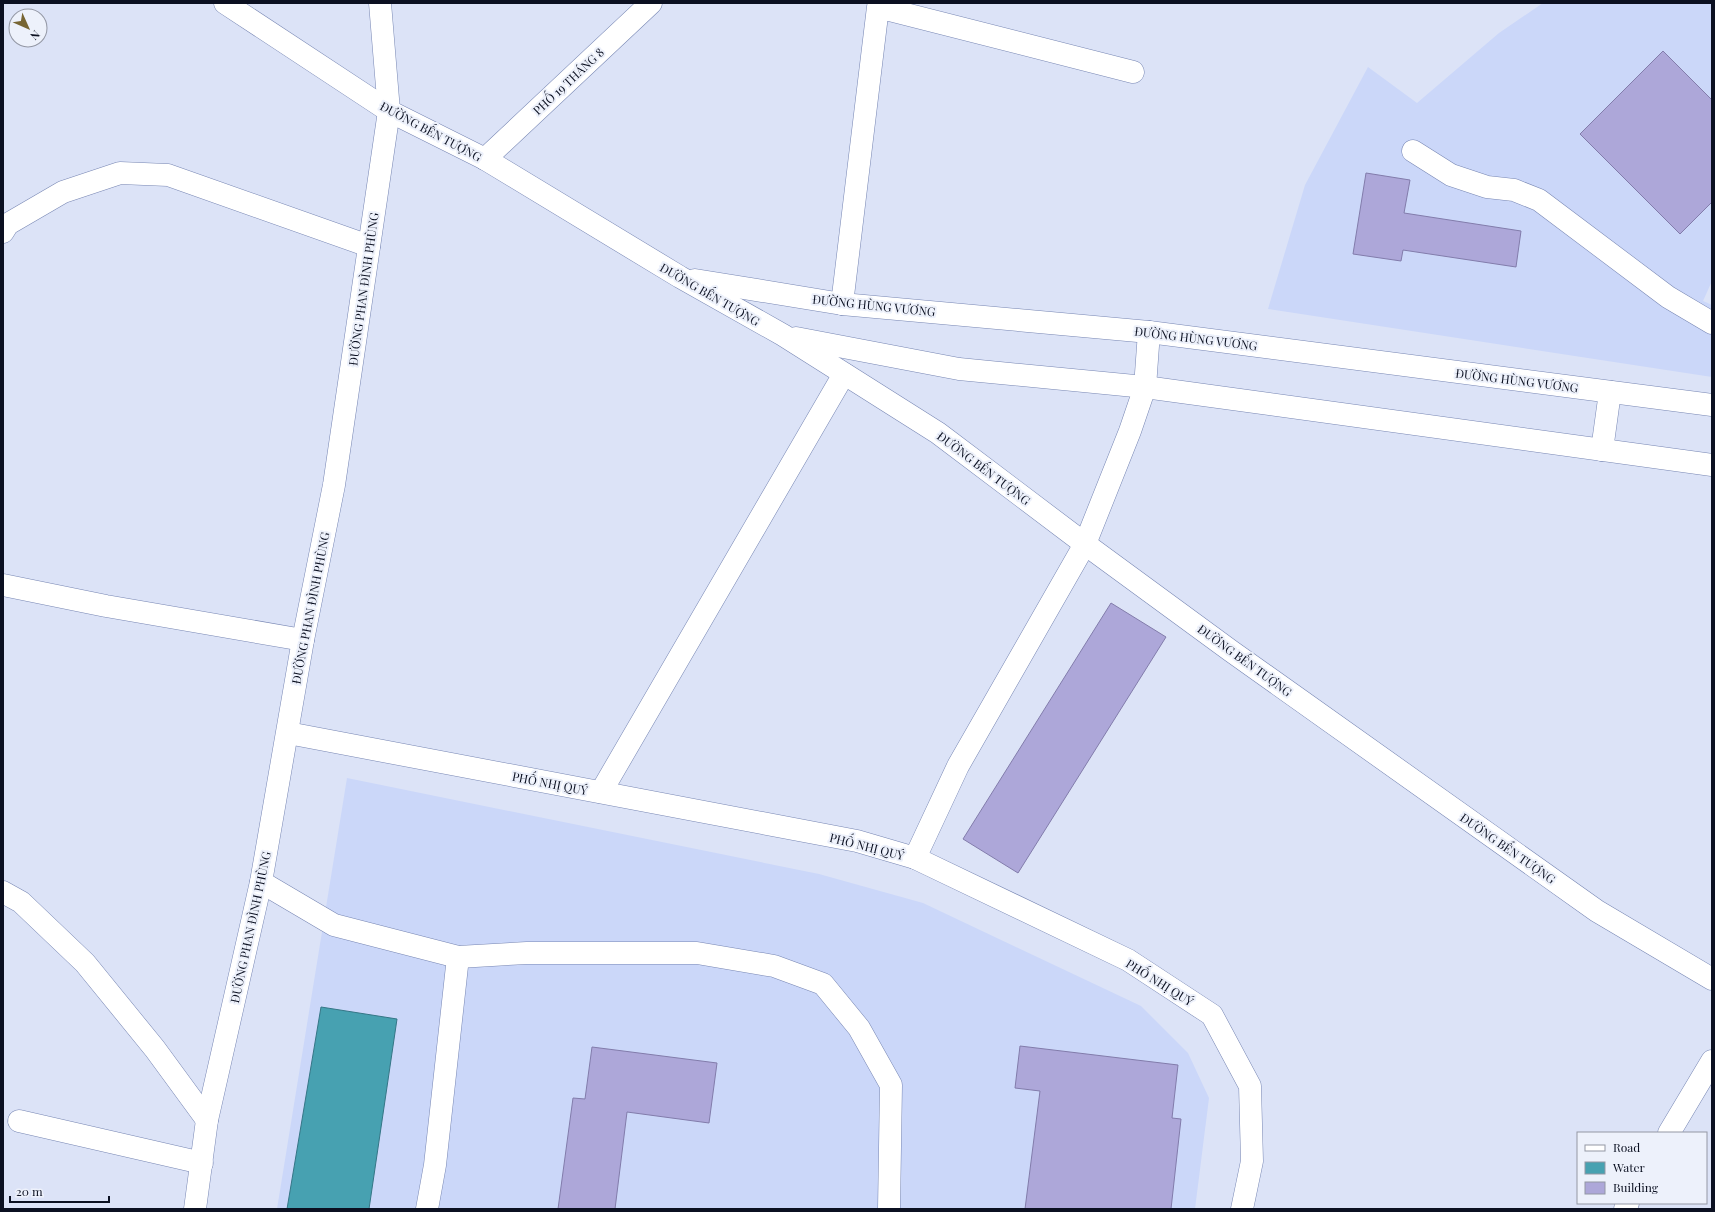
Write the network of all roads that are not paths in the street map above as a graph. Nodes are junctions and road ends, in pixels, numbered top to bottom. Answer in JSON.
{"nodes":[{"id":1,"x":225,"y":3,"type":"edge"},
{"id":2,"x":380,"y":3,"type":"edge"},
{"id":3,"x":650,"y":3,"type":"edge"},
{"id":4,"x":1133,"y":72,"type":"dead end"},
{"id":5,"x":389,"y":111,"type":"junction"},
{"id":6,"x":1413,"y":151,"type":"dead end"},
{"id":7,"x":485,"y":159,"type":"junction"},
{"id":8,"x":3,"y":232,"type":"edge"},
{"id":9,"x":369,"y":246,"type":"junction"},
{"id":10,"x":680,"y":277,"type":"junction"},
{"id":11,"x":842,"y":304,"type":"junction"},
{"id":12,"x":1712,"y":323,"type":"edge"},
{"id":13,"x":1149,"y":332,"type":"junction"},
{"id":14,"x":783,"y":335,"type":"junction"},
{"id":15,"x":844,"y":374,"type":"junction"},
{"id":16,"x":1145,"y":388,"type":"junction"},
{"id":17,"x":1610,"y":392,"type":"junction"},
{"id":18,"x":1712,"y":405,"type":"edge"},
{"id":19,"x":1602,"y":450,"type":"junction"},
{"id":20,"x":1712,"y":465,"type":"edge"},
{"id":21,"x":1085,"y":544,"type":"junction"},
{"id":22,"x":3,"y":585,"type":"edge"},
{"id":23,"x":303,"y":640,"type":"junction"},
{"id":24,"x":288,"y":733,"type":"junction"},
{"id":25,"x":601,"y":792,"type":"junction"},
{"id":26,"x":915,"y":858,"type":"junction"},
{"id":27,"x":261,"y":882,"type":"junction"},
{"id":28,"x":3,"y":892,"type":"edge"},
{"id":29,"x":458,"y":957,"type":"junction"},
{"id":30,"x":1712,"y":979,"type":"edge"},
{"id":31,"x":1712,"y":1061,"type":"edge"},
{"id":32,"x":208,"y":1120,"type":"junction"},
{"id":33,"x":19,"y":1121,"type":"dead end"},
{"id":34,"x":1670,"y":1132,"type":"edge"},
{"id":35,"x":202,"y":1163,"type":"junction"},
{"id":36,"x":195,"y":1209,"type":"edge"},
{"id":37,"x":427,"y":1209,"type":"edge"},
{"id":38,"x":889,"y":1209,"type":"edge"},
{"id":39,"x":1242,"y":1209,"type":"edge"}],
"edges":[{"from":1,"to":5,"type":"street","name":"ĐƯỜNG BẾN TƯỢNG"},
{"from":2,"to":5,"type":"street","name":"ĐƯỜNG PHAN ĐÌNH PHÙNG"},
{"from":3,"to":7,"type":"street","name":"PHỐ 19 THÁNG 8"},
{"from":4,"to":11,"type":"street"},
{"from":5,"to":7,"type":"street","name":"ĐƯỜNG BẾN TƯỢNG"},
{"from":5,"to":9,"type":"street","name":"ĐƯỜNG PHAN ĐÌNH PHÙNG"},
{"from":6,"to":12,"type":"street"},
{"from":7,"to":10,"type":"street","name":"ĐƯỜNG BẾN TƯỢNG"},
{"from":8,"to":9,"type":"street"},
{"from":9,"to":23,"type":"street","name":"ĐƯỜNG PHAN ĐÌNH PHÙNG"},
{"from":10,"to":11,"type":"street","name":"ĐƯỜNG HÙNG VƯƠNG"},
{"from":10,"to":14,"type":"street","name":"ĐƯỜNG BẾN TƯỢNG"},
{"from":11,"to":13,"type":"street","name":"ĐƯỜNG HÙNG VƯƠNG"},
{"from":13,"to":16,"type":"street"},
{"from":13,"to":17,"type":"street","name":"ĐƯỜNG HÙNG VƯƠNG"},
{"from":14,"to":15,"type":"street","name":"ĐƯỜNG BẾN TƯỢNG"},
{"from":14,"to":16,"type":"street"},
{"from":15,"to":21,"type":"street","name":"ĐƯỜNG BẾN TƯỢNG"},
{"from":15,"to":25,"type":"street"},
{"from":16,"to":19,"type":"street"},
{"from":16,"to":21,"type":"street"},
{"from":17,"to":18,"type":"street","name":"ĐƯỜNG HÙNG VƯƠNG"},
{"from":17,"to":19,"type":"street"},
{"from":19,"to":20,"type":"street"},
{"from":21,"to":26,"type":"street"},
{"from":21,"to":30,"type":"street","name":"ĐƯỜNG BẾN TƯỢNG"},
{"from":22,"to":23,"type":"street"},
{"from":23,"to":24,"type":"street","name":"ĐƯỜNG PHAN ĐÌNH PHÙNG"},
{"from":24,"to":25,"type":"street","name":"PHỐ NHỊ QUÝ"},
{"from":24,"to":27,"type":"street","name":"ĐƯỜNG PHAN ĐÌNH PHÙNG"},
{"from":25,"to":26,"type":"street","name":"PHỐ NHỊ QUÝ"},
{"from":26,"to":39,"type":"street","name":"PHỐ NHỊ QUÝ"},
{"from":27,"to":29,"type":"street"},
{"from":27,"to":32,"type":"street","name":"ĐƯỜNG PHAN ĐÌNH PHÙNG"},
{"from":28,"to":32,"type":"street"},
{"from":29,"to":37,"type":"street"},
{"from":29,"to":38,"type":"street"},
{"from":31,"to":34,"type":"street"},
{"from":32,"to":35,"type":"street","name":"ĐƯỜNG PHAN ĐÌNH PHÙNG"},
{"from":33,"to":35,"type":"street"},
{"from":35,"to":36,"type":"street","name":"ĐƯỜNG PHAN ĐÌNH PHÙNG"}]}
